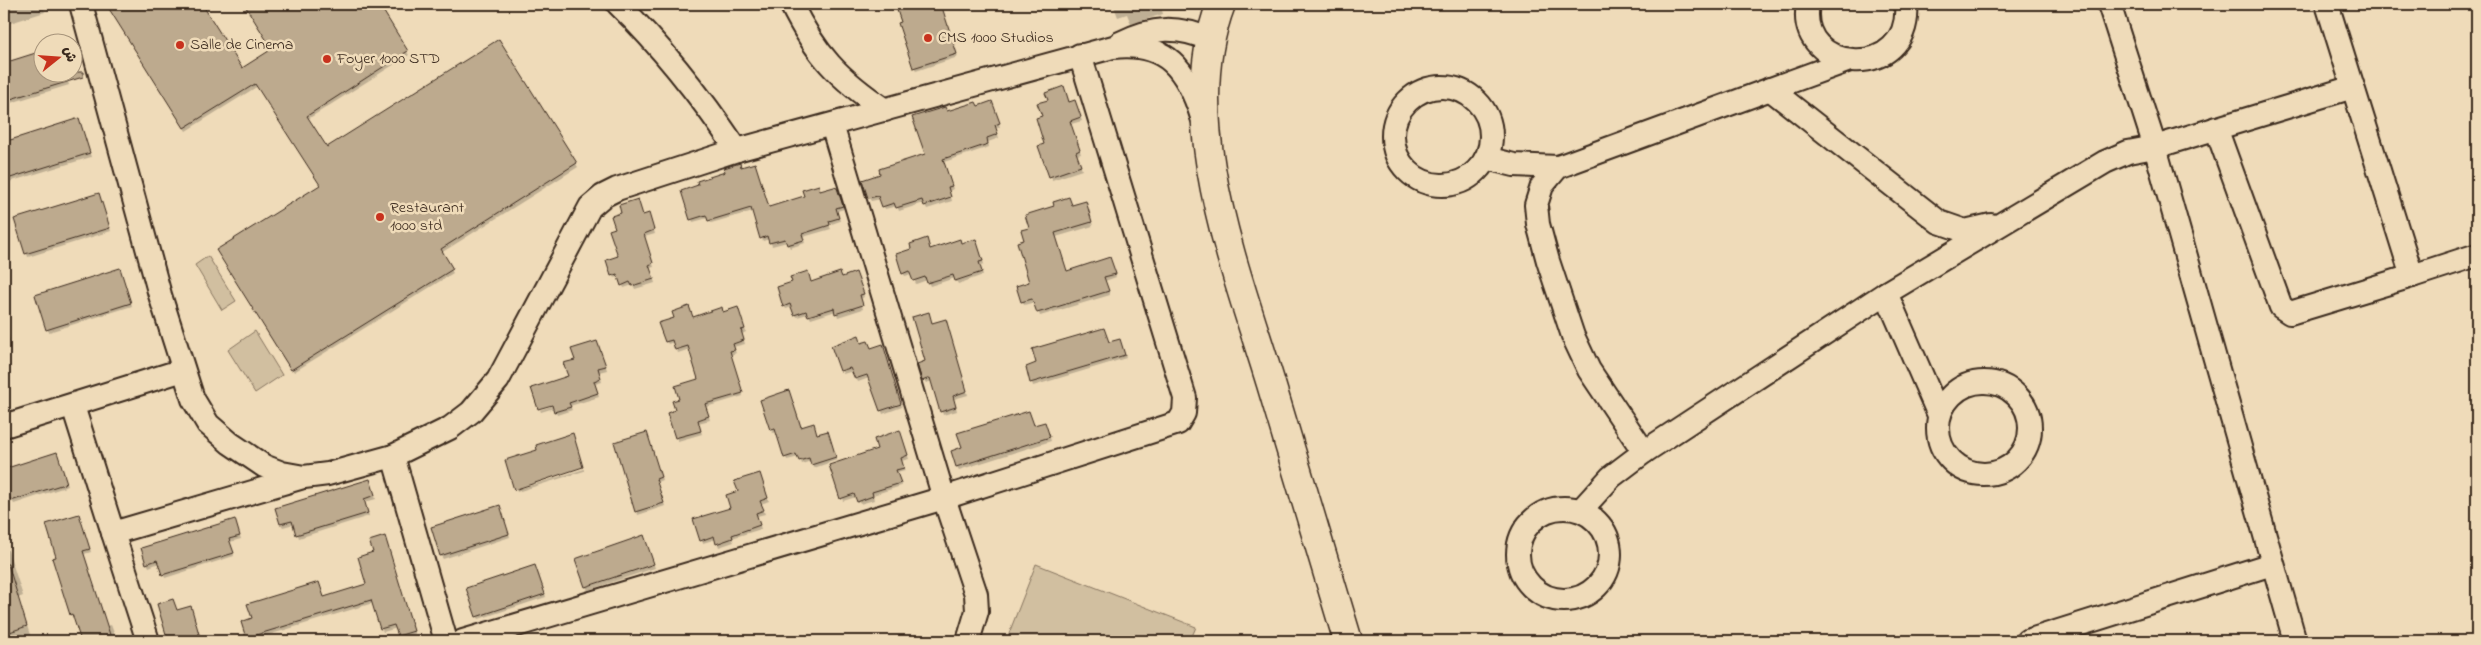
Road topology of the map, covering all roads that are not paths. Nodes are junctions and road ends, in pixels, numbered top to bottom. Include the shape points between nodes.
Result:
1 (81, 4) edge
2 (618, 4) edge
3 (791, 4) edge
4 (1221, 4) edge
5 (1808, 4) edge
6 (1906, 4) edge
7 (2109, 4) edge
8 (2327, 4) edge
9 (1211, 40) junction
10 (1113, 47) junction
11 (1080, 55) junction
12 (1847, 61) junction
13 (2353, 87) junction
14 (1770, 89) junction
15 (885, 110) junction
16 (832, 124) junction
17 (1205, 125) junction
18 (2216, 128) junction
19 (2155, 147) junction
20 (736, 150) junction
21 (1486, 158) junction
22 (1558, 167) junction
23 (2004, 222) junction
24 (2477, 255) edge
25 (2412, 276) junction
26 (1886, 294) junction
27 (183, 370) junction
28 (73, 406) junction
29 (1939, 415) junction
30 (4, 426) edge
31 (1644, 452) junction
32 (393, 456) junction
33 (304, 477) junction
34 (944, 498) junction
35 (1581, 510) junction
36 (113, 533) junction
37 (2272, 564) junction
38 (148, 641) edge
39 (446, 641) edge
40 (463, 641) edge
41 (968, 641) edge
42 (1348, 641) edge
43 (2027, 641) edge
44 (2295, 641) edge

1 - 27 street
2 - 20 street via 692,87
3 - 15 street via 802,27 838,75
4 - 9 street
5 - 12 street via 1806,11 1810,28 1818,43 1831,55
6 - 12 street via 1906,21 1891,48 1878,57
7 - 19 street
8 - 13 street
9 - 10 street via 1190,31 1160,30 1135,35
9 - 17 street via 1206,69
10 - 11 street
10 - 17 street via 1132,45 1164,54 1190,84
11 - 15 street
11 - 34 street via 1181,386 1184,413 1174,426
12 - 14 street
13 - 18 street
13 - 25 street
14 - 22 street
14 - 23 street via 1939,222 1965,231
15 - 16 street
16 - 20 street
16 - 34 street
17 - 42 street via 1211,174 1238,274
18 - 19 street
18 - 25 street via 2281,307 2290,314
19 - 23 street via 2128,152 2105,162
19 - 37 street
20 - 32 street via 617,189 590,207 503,371 486,395 450,428
21 - 21 street via 1490,144 1486,114 1477,101 1464,92 1450,87 1427,90 1407,101 1398,113 1393,130 1394,147 1401,163 1412,175 1428,183 1461,182
21 - 22 street via 1514,165
22 - 31 street via 1542,186 1536,204 1548,261 1573,336 1589,370
23 - 26 street
24 - 25 street
26 - 29 street
26 - 31 street
27 - 28 street
27 - 33 street via 193,399 208,424 264,466
28 - 30 street
28 - 36 street
29 - 29 street via 1937,430 1947,457 1971,473 1986,475 2000,472 2023,453 2029,438 2030,423 2016,394 1987,381 1957,390
31 - 35 street via 1611,478
32 - 33 street via 328,474
32 - 39 street
33 - 36 street
34 - 40 street
34 - 41 street via 976,594 977,611
35 - 35 street via 1567,507 1539,514 1521,537 1518,551 1526,579 1550,598 1565,600 1594,589 1610,562 1610,546 1605,531
36 - 38 street
37 - 43 street
37 - 44 street

